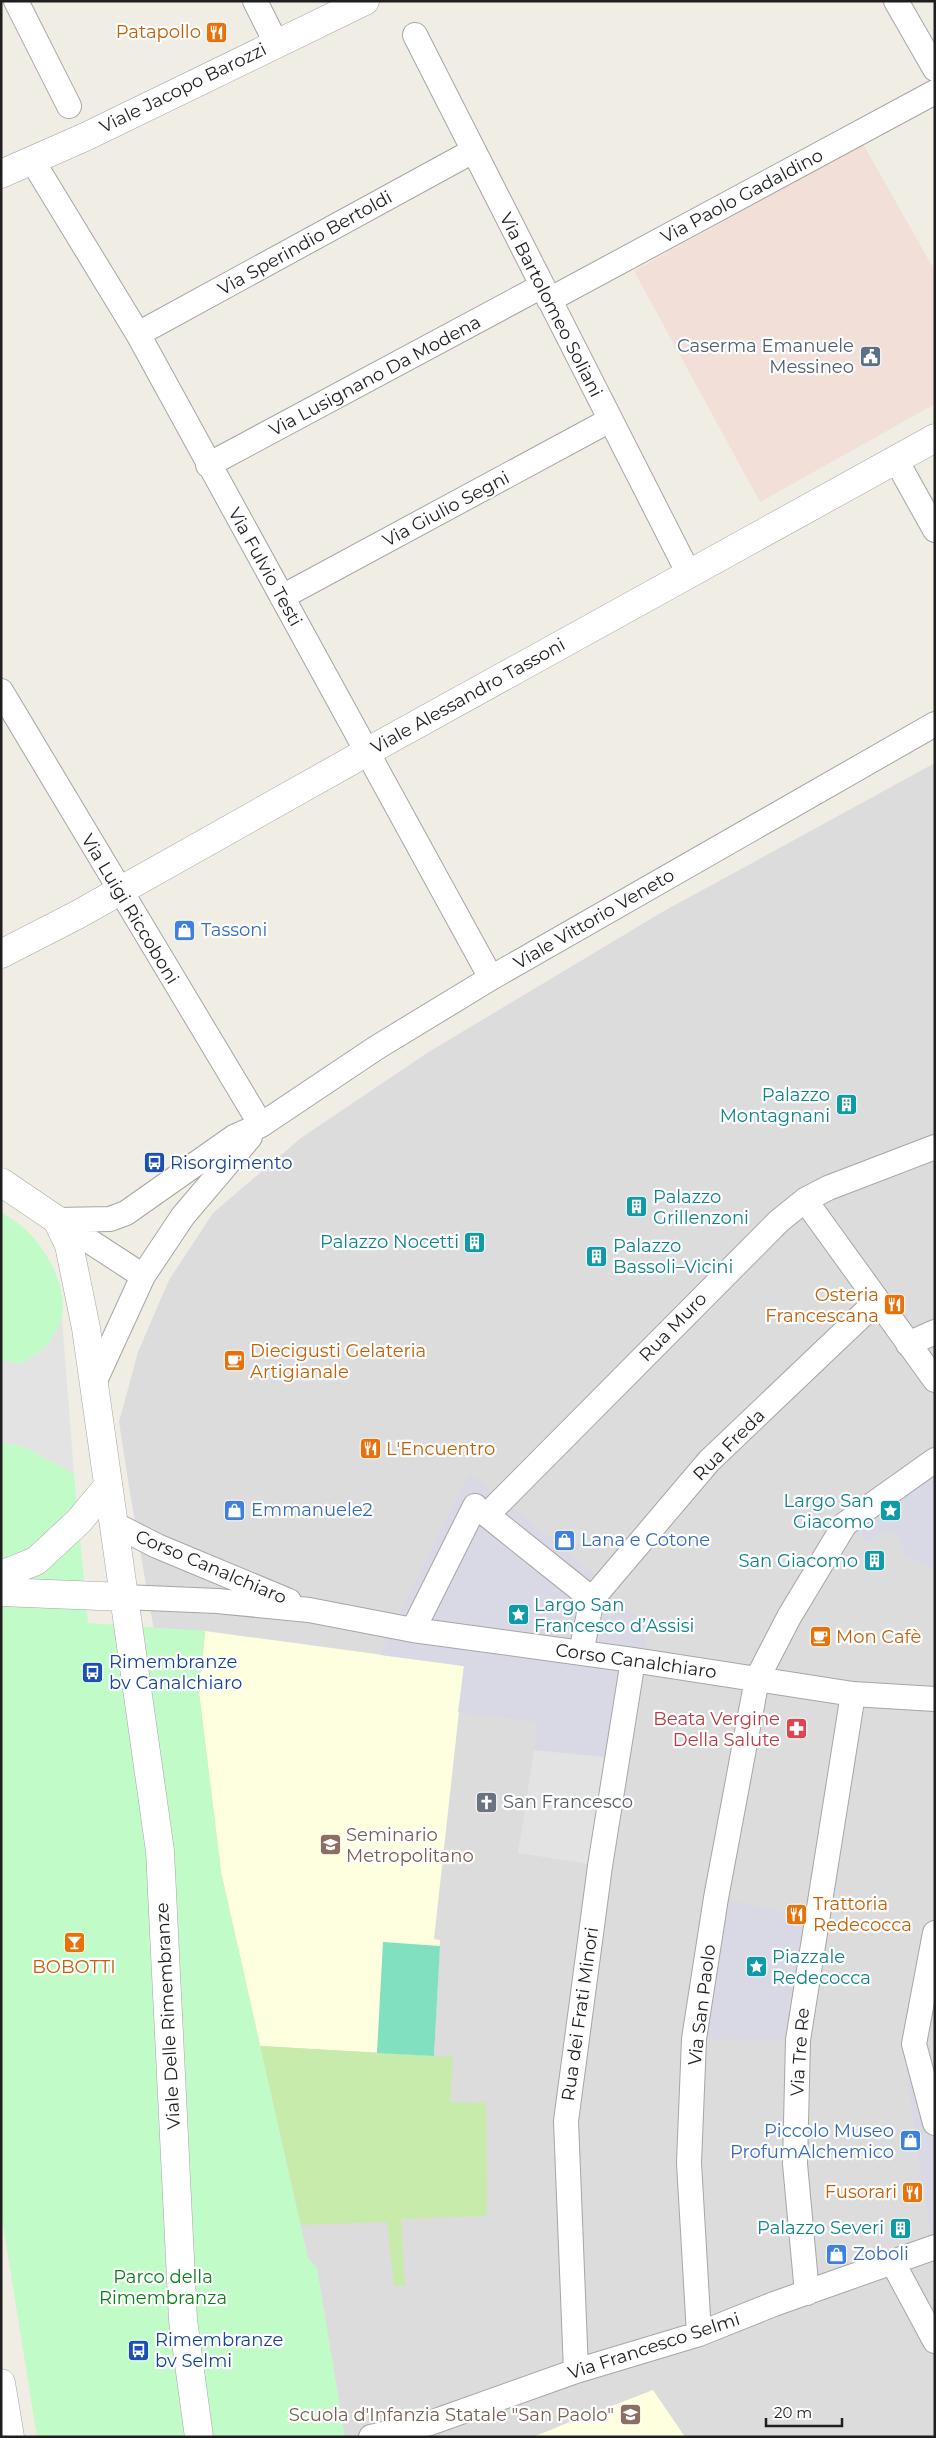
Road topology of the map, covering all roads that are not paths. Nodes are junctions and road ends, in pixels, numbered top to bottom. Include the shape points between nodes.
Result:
1 (16, 1) edge
2 (255, 1) edge
3 (896, 1) edge
4 (357, 3) edge
5 (415, 35) dead end
6 (276, 43) junction
7 (935, 69) edge
8 (935, 92) edge
9 (69, 106) dead end
10 (473, 151) junction
11 (32, 160) junction
12 (1, 174) edge
13 (546, 293) junction
14 (138, 334) junction
15 (610, 420) junction
16 (935, 438) edge
17 (896, 460) junction
18 (208, 464) junction
19 (935, 530) edge
20 (689, 574) junction
21 (282, 598) junction
22 (1, 691) edge
23 (935, 724) edge
24 (365, 753) junction
25 (119, 891) junction
26 (1, 954) edge
27 (491, 978) junction
28 (261, 1125) junction
29 (935, 1147) edge
30 (1, 1182) edge
31 (805, 1200) junction
32 (57, 1220) junction
33 (143, 1276) junction
34 (876, 1302) junction
35 (935, 1332) edge
36 (908, 1344) junction
37 (935, 1380) edge
38 (93, 1385) junction
39 (935, 1460) edge
40 (108, 1486) junction
41 (481, 1510) junction
42 (114, 1524) junction
43 (1, 1575) edge
44 (1, 1592) edge
45 (124, 1596) junction
46 (592, 1598) junction
47 (310, 1610) junction
48 (413, 1630) junction
49 (581, 1653) junction
50 (633, 1660) junction
51 (757, 1679) junction
52 (853, 1694) junction
53 (935, 1698) edge
54 (935, 1933) edge
55 (932, 1973) edge
56 (935, 2122) edge
57 (935, 2247) edge
58 (892, 2263) junction
59 (807, 2293) junction
60 (699, 2334) junction
61 (935, 2341) edge
62 (576, 2371) junction
63 (1, 2383) edge
64 (432, 2430) edge
65 (10, 2437) edge
66 (199, 2437) edge
67 (371, 2437) edge

1 - 9 street
2 - 6 street
3 - 7 street
4 - 6 street, Viale Jacopo Barozzi
5 - 10 street, Via Bartolomeo Soliani
6 - 11 street, Viale Jacopo Barozzi
8 - 13 street, Via Paolo Gadaldino
10 - 13 street, Via Bartolomeo Soliani
10 - 14 street, Via Sperindio Bertoldi
11 - 12 street, Viale Jacopo Barozzi
11 - 14 street, Via Fulvio Testi
13 - 15 street, Via Bartolomeo Soliani
13 - 18 street, Via Lusignano Da Modena
14 - 18 street, Via Fulvio Testi
15 - 20 street, Via Bartolomeo Soliani
15 - 21 street, Via Giulio Segni
16 - 17 street, Viale Alessandro Tassoni
17 - 19 street
17 - 20 street, Viale Alessandro Tassoni
18 - 21 street, Via Fulvio Testi
20 - 24 street, Viale Alessandro Tassoni
21 - 24 street, Via Fulvio Testi
22 - 25 street, Via Luigi Riccoboni
23 - 27 street, Viale Vittorio Veneto
24 - 25 street, Viale Alessandro Tassoni
24 - 27 street, Via Fulvio Testi
25 - 26 street, Viale Alessandro Tassoni
25 - 28 street, Via Luigi Riccoboni
27 - 28 street, Viale Vittorio Veneto via 376,1048
28 - 32 street, Viale Vittorio Veneto via 234,1137 126,1213 110,1219
28 - 33 street, Viale Vittorio Veneto via 183,1216
29 - 31 street, Rua Muro
30 - 32 street
31 - 34 street
31 - 41 street, Rua Muro via 779,1220
32 - 33 street
32 - 38 street, Viale Delle Rimembranze via 69,1245 86,1328
33 - 38 street, Viale Vittorio Veneto
34 - 36 street
34 - 46 street, Rua Freda via 709,1461
35 - 36 street
36 - 37 street
38 - 40 street, Viale Delle Rimembranze
39 - 51 street, Via San Paolo via 845,1524 789,1617
40 - 42 street, Viale Delle Rimembranze
40 - 43 street via 79,1521 36,1561
41 - 46 street
41 - 48 street
42 - 45 street, Viale Delle Rimembranze
42 - 47 street, Corso Canalchiaro via 157,1546
44 - 45 street
45 - 47 street, Corso Canalchiaro
45 - 66 street, Viale Delle Rimembranze via 160,1852 183,2320
46 - 49 street
47 - 48 street, Corso Canalchiaro
48 - 49 street, Corso Canalchiaro
49 - 50 street, Corso Canalchiaro
50 - 51 street, Corso Canalchiaro
50 - 62 street, Rua dei Frati Minori via 600,1866 566,2121
51 - 52 street, Corso Canalchiaro
51 - 60 street, Via San Paolo via 694,2039 689,2163
52 - 53 street, Corso Canalchiaro
52 - 59 street, Via Tre Re via 798,2040 795,2164
54 - 55 street
55 - 56 street via 914,2044
57 - 58 street, Via Francesco Selmi
58 - 59 street, Via Francesco Selmi
58 - 61 street
59 - 60 street, Via Francesco Selmi
60 - 62 street, Via Francesco Selmi
62 - 64 street, Via Francesco Selmi
63 - 65 street
64 - 67 street, Via Francesco Selmi

